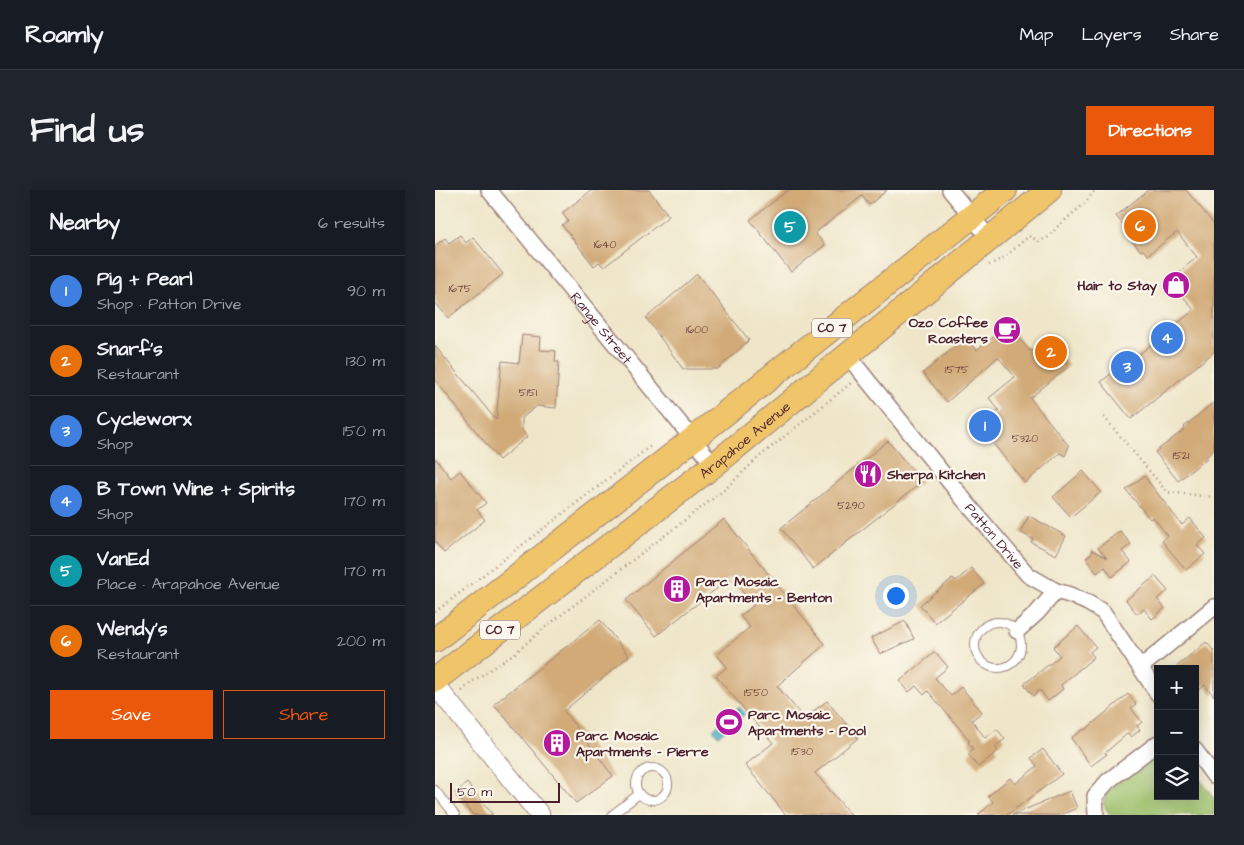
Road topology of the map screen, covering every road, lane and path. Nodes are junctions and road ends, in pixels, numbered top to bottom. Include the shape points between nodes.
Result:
1 (489, 190) edge
2 (950, 190) edge
3 (1005, 190) edge
4 (1049, 190) edge
5 (1095, 190) edge
6 (972, 217) junction
7 (990, 239) junction
8 (1005, 257) dead end
9 (848, 356) junction
10 (1104, 417) dead end
11 (693, 439) junction
12 (714, 464) junction
13 (1214, 497) edge
14 (1056, 591) junction
15 (1214, 607) edge
16 (1017, 631) junction
17 (435, 640) edge
18 (1141, 667) junction
19 (435, 680) edge
20 (435, 685) edge
21 (1154, 688) edge
22 (1154, 746) edge
23 (1199, 755) edge
24 (1214, 776) edge
25 (435, 790) edge
26 (639, 794) junction
27 (455, 815) edge
28 (539, 815) edge
29 (613, 815) edge
30 (1096, 815) edge

1 - 11 street, Range Street
2 - 6 street
3 - 6 main road, CO 7
4 - 7 main road, Arapahoe Avenue / CO 7
5 - 8 path via 1085,204 1049,237 1039,241 1029,236
6 - 7 street
6 - 11 main road, CO 7
7 - 9 main road, Arapahoe Avenue / CO 7
9 - 12 main road, Arapahoe Avenue / CO 7
9 - 14 street, Patton Drive via 1028,575
10 - 13 path via 1167,492
11 - 12 street, Range Street
11 - 17 main road, CO 7
12 - 19 main road, Arapahoe Avenue / CO 7
14 - 16 street
14 - 18 street, Patton Drive via 1103,612
15 - 18 street
16 - 16 lane via 1005,623 985,626 979,631 975,645 979,659 993,668 1009,666 1020,654 1022,646
18 - 21 street, Patton Drive
20 - 28 street
22 - 30 street via 1108,781 1095,796
23 - 24 street
25 - 27 lane
26 - 26 lane via 637,779 643,770 658,769 666,776 669,786 659,799 648,800
26 - 29 lane

